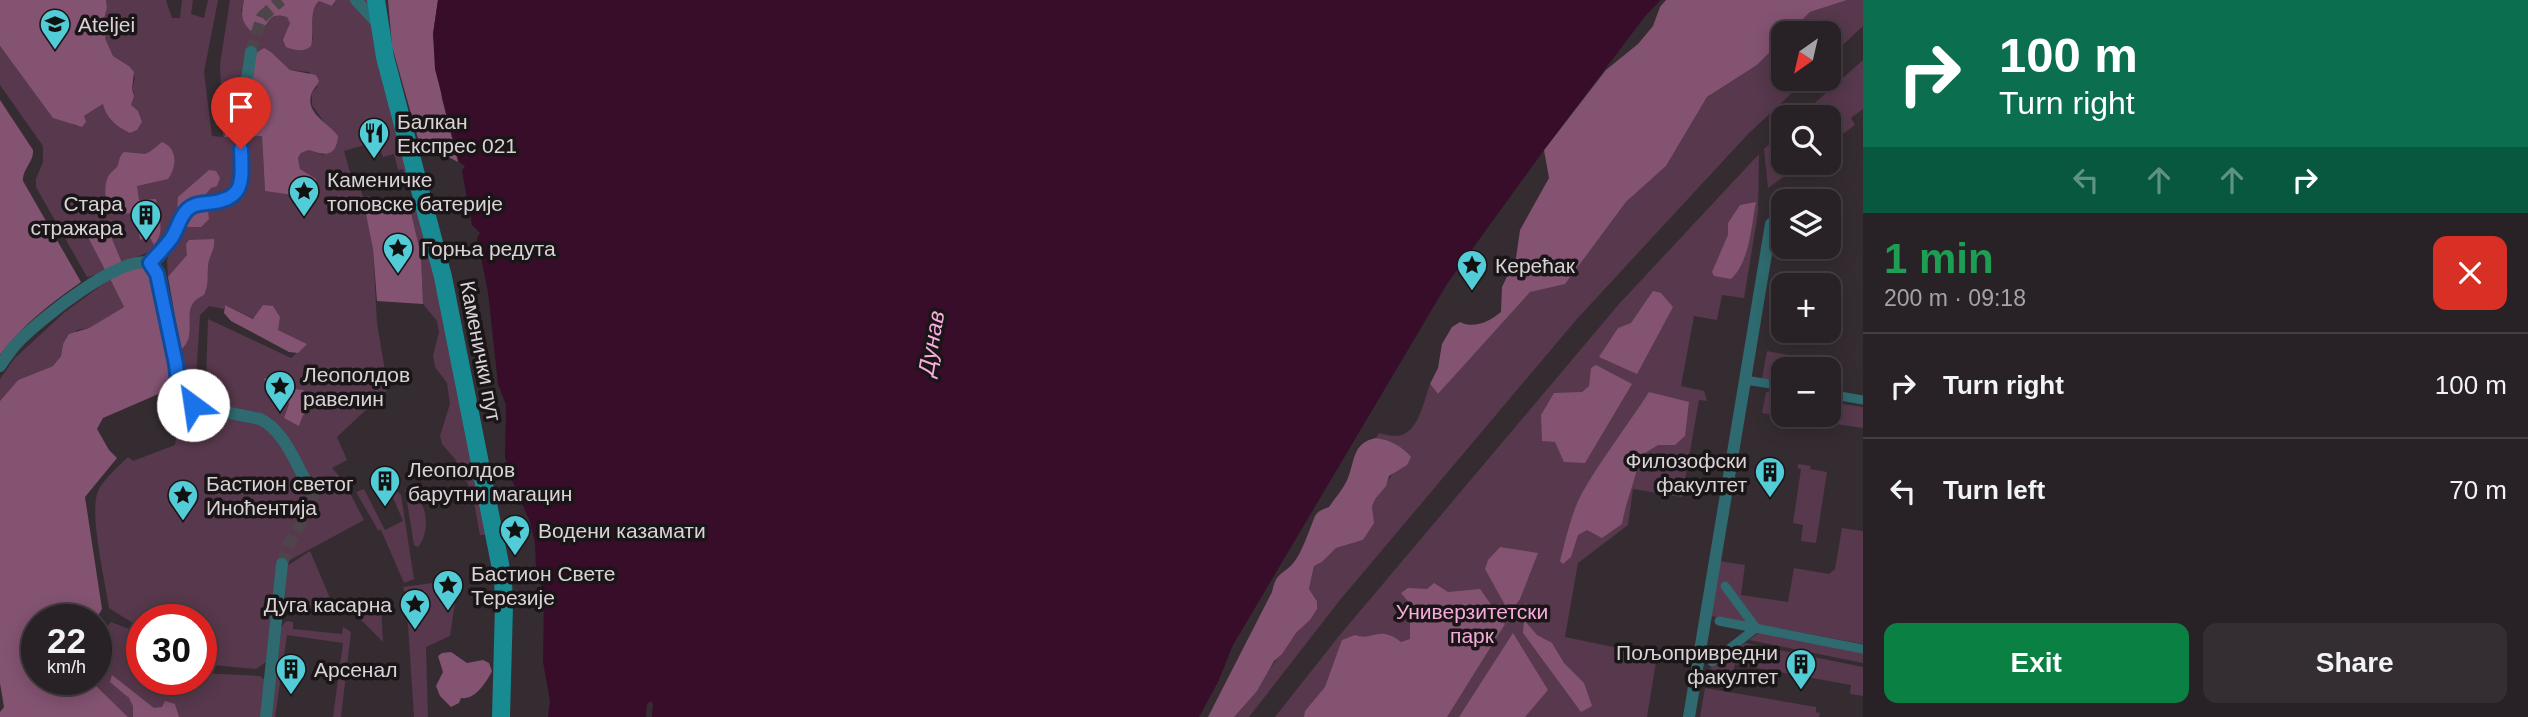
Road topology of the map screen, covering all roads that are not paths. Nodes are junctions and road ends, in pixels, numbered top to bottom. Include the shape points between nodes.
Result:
1 (356, 0) edge
2 (376, 0) edge
3 (380, 26) junction
4 (251, 52) tunnel mouth
5 (244, 98) dead end
6 (242, 117) dead end
7 (1771, 224) dead end
8 (150, 263) junction
9 (0, 366) edge
10 (1745, 380) junction
11 (1771, 384) edge
12 (1841, 396) edge
13 (1863, 400) edge
14 (306, 481) tunnel mouth
15 (282, 564) tunnel mouth
16 (1725, 586) dead end
17 (1719, 621) dead end
18 (1756, 628) junction
19 (1863, 649) edge
20 (1712, 662) dead end
21 (266, 717) edge
22 (501, 717) edge
23 (1689, 717) edge

1 - 3 street
2 - 3 main road, Каменички пут
3 - 22 main road, Каменички пут via 443,277 503,579
4 - 5 street
6 - 8 street via 242,180 236,193 224,201 189,208
7 - 10 street
8 - 9 street via 132,263 59,306 19,341
8 - 14 street via 157,274 180,399 268,422
10 - 11 street
10 - 23 street
12 - 13 street
15 - 21 street
16 - 18 street
17 - 18 street
18 - 19 street
18 - 20 street

